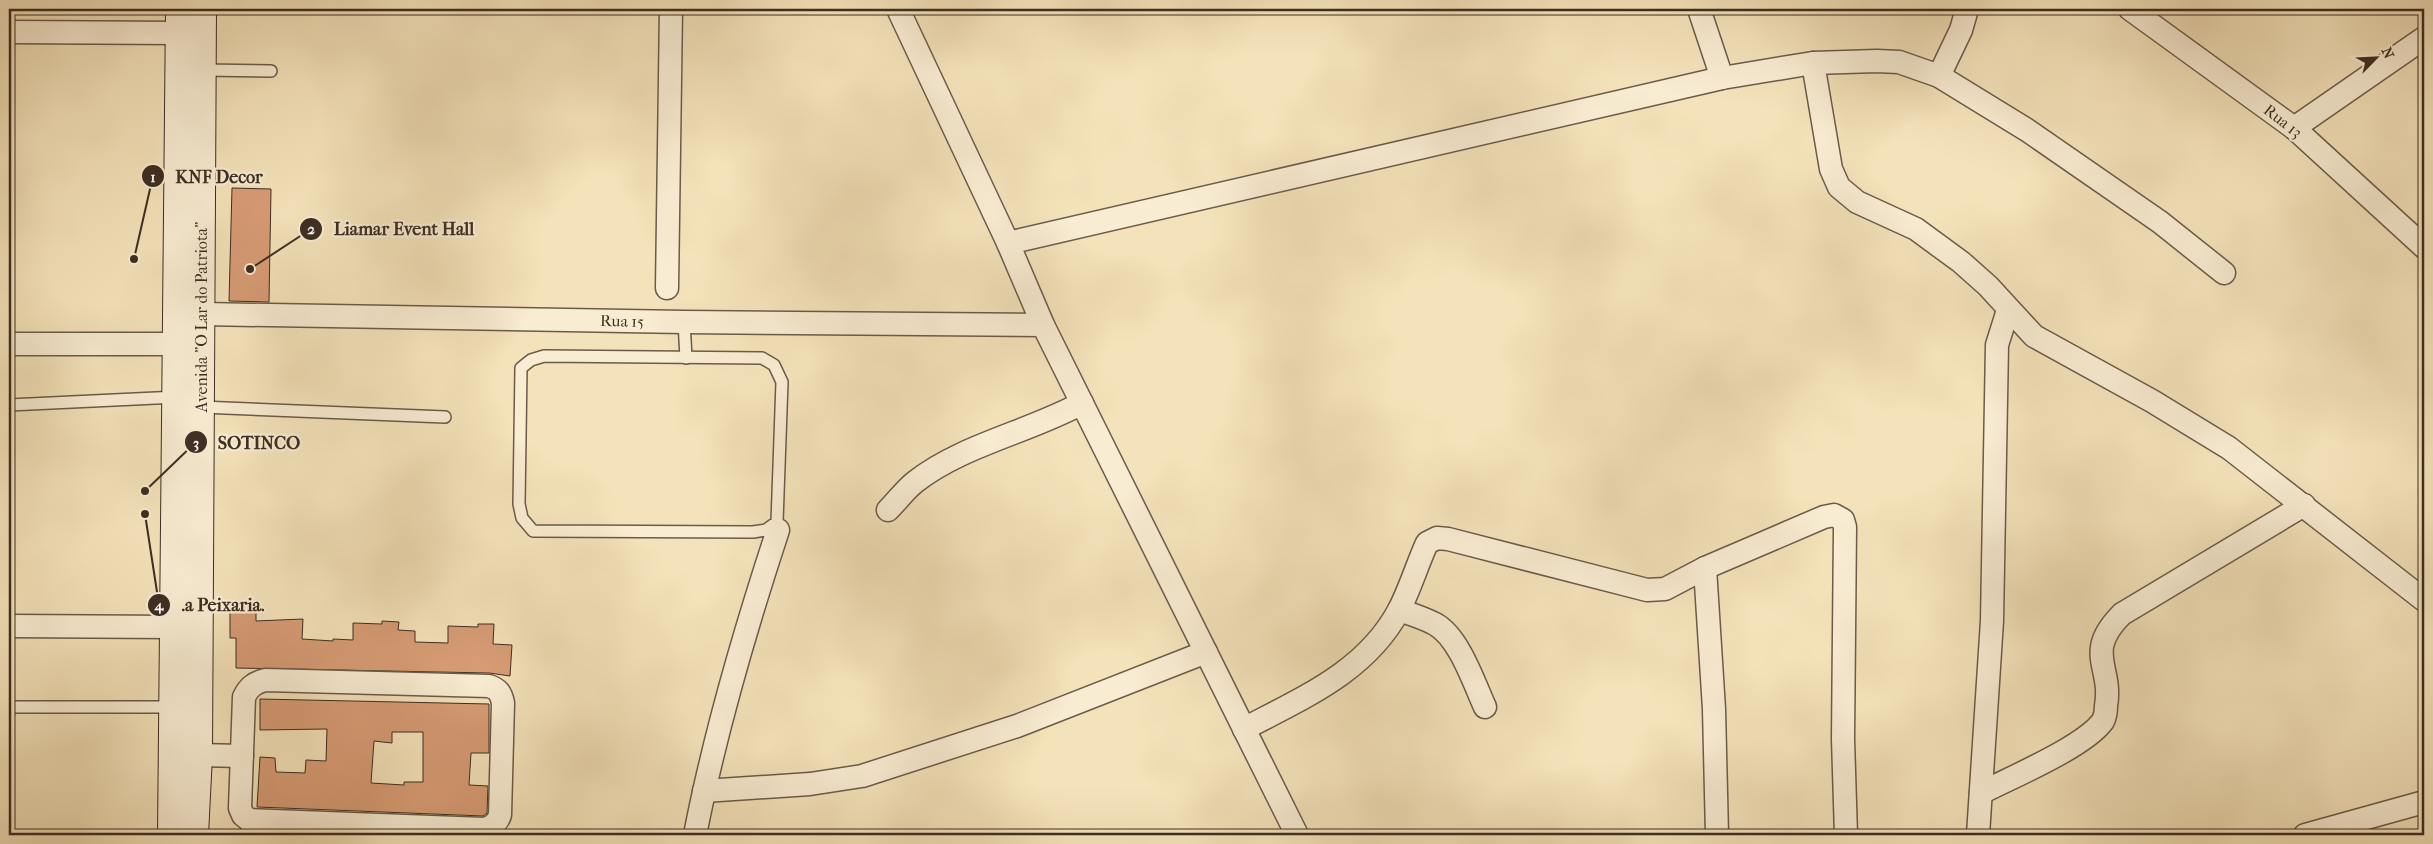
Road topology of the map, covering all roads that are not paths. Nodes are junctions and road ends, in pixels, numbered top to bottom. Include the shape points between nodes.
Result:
1 (202, 9) edge
2 (670, 9) edge
3 (898, 9) edge
4 (1699, 9) edge
5 (1967, 9) edge
6 (2130, 9) edge
7 (180, 21) edge
8 (9, 32) edge
9 (2424, 38) edge
10 (1813, 63) junction
11 (202, 70) junction
12 (271, 71) dead end
13 (1939, 76) junction
14 (1722, 78) junction
15 (2294, 128) junction
16 (1008, 243) junction
17 (2424, 247) edge
18 (2224, 273) dead end
19 (667, 288) dead end
20 (2008, 310) junction
21 (202, 314) junction
22 (684, 322) junction
23 (1043, 325) junction
24 (9, 344) edge
25 (178, 344) junction
26 (686, 358) junction
27 (189, 402) junction
28 (1082, 403) junction
29 (9, 405) edge
30 (445, 416) dead end
31 (2304, 505) junction
32 (888, 510) dead end
33 (778, 530) dead end
34 (1705, 568) junction
35 (2424, 600) edge
36 (1399, 610) junction
37 (9, 626) edge
38 (174, 627) junction
39 (1206, 652) junction
40 (9, 707) edge
41 (173, 707) junction
42 (1485, 707) dead end
43 (1244, 729) junction
44 (198, 754) junction
45 (242, 756) junction
46 (704, 791) junction
47 (1981, 793) junction
48 (2424, 802) edge
49 (172, 835) edge
50 (194, 835) edge
51 (695, 835) edge
52 (1297, 835) edge
53 (1717, 835) edge
54 (1846, 835) edge
55 (1978, 835) edge
56 (2305, 835) edge

1 - 11 main road, Avenida "O Lar do Patriota"
2 - 19 street
3 - 16 street
4 - 14 street
5 - 13 street via 1961,30
6 - 15 street, Rua 13
7 - 8 street
7 - 25 main road, Avenida "O Lar do Patriota"
9 - 15 street
10 - 13 street via 1899,62
10 - 14 street
10 - 20 street via 1831,169 1839,187 1857,202 1916,228 1988,286
11 - 12 lane
11 - 21 main road, Avenida "O Lar do Patriota"
13 - 18 street via 2027,130 2160,222
14 - 16 street
15 - 17 street, Rua 13
16 - 23 street
20 - 31 street via 2034,336 2229,448
20 - 47 street via 1997,345 1992,621
21 - 22 street, Rua 15
21 - 27 main road, Avenida "O Lar do Patriota"
22 - 23 street, Rua 15
22 - 26 lane
23 - 28 street
24 - 25 street
25 - 27 main road, Avenida "O Lar do Patriota"
26 - 26 lane via 544,356 521,368 519,504 522,518 532,531 753,532 766,530 777,522 782,382 774,365 762,358
27 - 29 lane
27 - 30 lane
27 - 38 main road, Avenida "O Lar do Patriota"
27 - 44 main road, Avenida "O Lar do Patriota"
28 - 32 street via 948,462 914,483
28 - 39 street
31 - 35 street
31 - 47 street via 2122,614 2103,638 2100,656 2108,699 2104,720 2083,741
33 - 46 street via 736,668
34 - 36 street via 1665,589 1647,590 1437,538 1427,543
34 - 53 street via 1714,708
34 - 54 street via 1824,517 1834,516 1842,520 1845,527 1843,739
36 - 42 street via 1436,624 1448,634
36 - 43 street via 1377,643 1358,663 1333,681
37 - 38 street
38 - 41 main road, Avenida "O Lar do Patriota"
39 - 43 street
39 - 46 street via 1018,726 862,776 810,784
40 - 41 lane
41 - 49 main road, Avenida "O Lar do Patriota"
43 - 52 street
44 - 45 street
44 - 50 main road, Avenida "O Lar do Patriota"
45 - 45 street via 244,697 256,682 489,686 502,695 500,815 498,822 491,827 249,820 240,808
46 - 51 street
47 - 55 street
48 - 56 street

